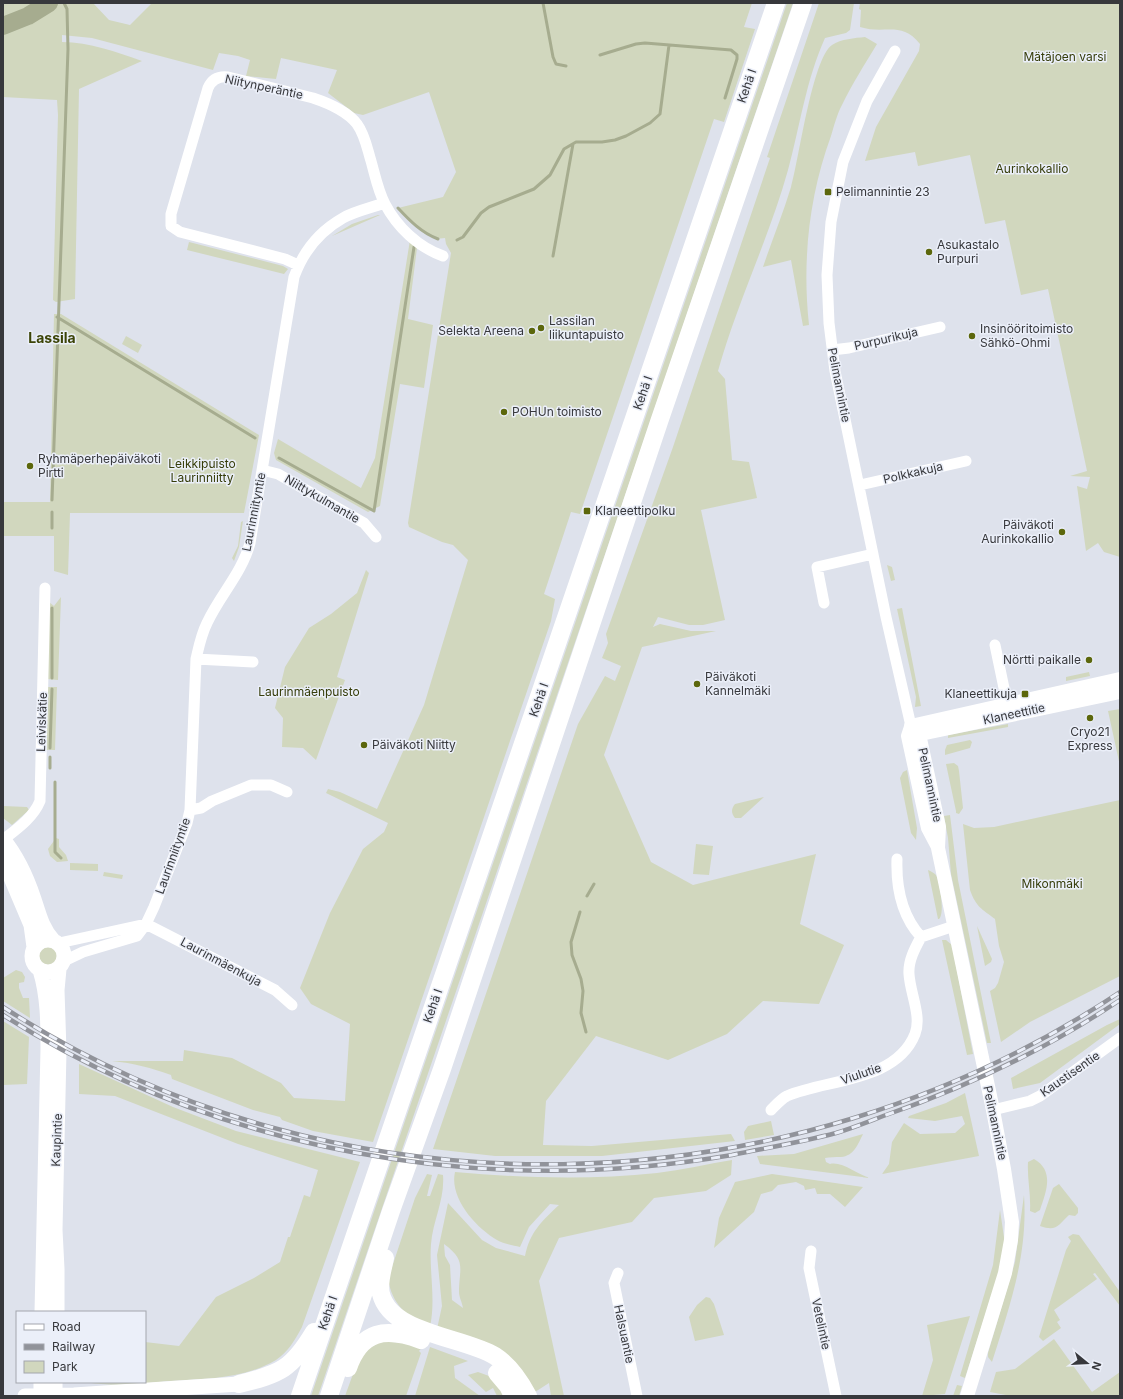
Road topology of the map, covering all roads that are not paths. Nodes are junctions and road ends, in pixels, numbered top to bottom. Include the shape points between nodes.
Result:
1 (776, 3) edge
2 (803, 3) edge
3 (895, 51) dead end
4 (384, 204) junction
5 (443, 256) dead end
6 (298, 265) junction
7 (940, 327) dead end
8 (832, 350) junction
9 (966, 462) dead end
10 (262, 470) junction
11 (860, 485) junction
12 (376, 537) dead end
13 (873, 554) junction
14 (46, 588) dead end
15 (824, 603) dead end
16 (995, 645) dead end
17 (196, 659) junction
18 (253, 662) dead end
19 (1120, 679) edge
20 (1120, 692) edge
21 (1008, 709) junction
22 (913, 732) junction
23 (287, 792) dead end
24 (190, 810) junction
25 (3, 839) edge
26 (3, 859) edge
27 (897, 859) dead end
28 (146, 924) junction
29 (954, 926) junction
30 (921, 937) junction
31 (56, 942) junction
32 (34, 947) junction
33 (61, 965) junction
34 (40, 970) junction
35 (292, 1005) dead end
36 (1120, 1038) edge
37 (771, 1110) dead end
38 (993, 1110) junction
39 (392, 1211) junction
40 (810, 1251) dead end
41 (618, 1273) dead end
42 (329, 1310) junction
43 (42, 1311) edge
44 (57, 1311) edge
45 (239, 1384) joint
46 (48, 1391) edge
47 (25, 1396) edge
48 (300, 1396) edge
49 (329, 1396) edge
50 (335, 1396) edge
51 (513, 1396) edge
52 (528, 1396) edge
53 (637, 1396) edge
54 (836, 1396) edge
55 (967, 1396) edge

1 - 42 highway, Kehä I
2 - 39 highway, Kehä I
3 - 8 street, Pelimannintie via 867,101 855,129 843,162 834,199 826,275
4 - 5 street, Niitynperäntie via 418,244
4 - 6 street, Laurinniityntie via 343,218 320,236 304,253
4 - 6 street, Niitynperäntie via 363,134 350,117 313,98 223,76 214,79 208,88 171,214 171,226 180,232 285,259
6 - 10 street, Laurinniityntie via 289,302
7 - 8 street, Purpurikuja
8 - 11 street, Pelimannintie
9 - 11 street, Polkkakuja
10 - 12 street, Niittykulmantie via 278,474 364,523
10 - 17 street, Laurinniityntie via 247,554 207,622
11 - 13 street, Pelimannintie
13 - 15 street via 817,567
13 - 22 street, Pelimannintie
14 - 25 street, Leiviskätie via 40,801 30,818
16 - 21 street
17 - 18 street
17 - 24 street, Laurinniityntie
19 - 21 street, Klaneettitie
20 - 21 street, Klaneettitie
21 - 22 street, Klaneettitie
22 - 29 street, Pelimannintie via 940,827 938,848
23 - 24 street via 271,785 252,785
24 - 28 street, Laurinniityntie
25 - 31 main road via 25,876 41,922
26 - 32 main road via 31,925
27 - 30 street via 896,880 904,913
28 - 31 street
28 - 33 street, Laurinniityntie via 137,936 83,952
28 - 35 street, Laurinmäenkuja via 275,990
29 - 30 street
29 - 38 street, Pelimannintie
30 - 37 street, Viulutie via 913,950 909,973 917,1022 910,1045 890,1063 874,1071 786,1096
31 - 32 main road via 42,940
31 - 33 main road via 64,951
32 - 34 main road via 33,963
33 - 34 main road via 50,972
33 - 44 main road, Kaupintie via 56,990 59,1051 55,1230
34 - 43 main road, Kaupintie via 48,1013
36 - 38 street, Kaustisentie via 1040,1096
38 - 55 street, Pelimannintie via 1012,1222 1009,1257
39 - 49 highway, Kehä I
39 - 52 highway via 380,1292 389,1310 410,1324 495,1356 508,1367
40 - 54 street, Vetelintie via 809,1268
41 - 53 street, Halsuantie via 614,1283
42 - 45 highway via 295,1359 269,1376
42 - 48 highway, Kehä I
45 - 46 main road
46 - 47 main road
50 - 51 highway via 360,1344 377,1334 398,1333 424,1340 488,1365 500,1375

